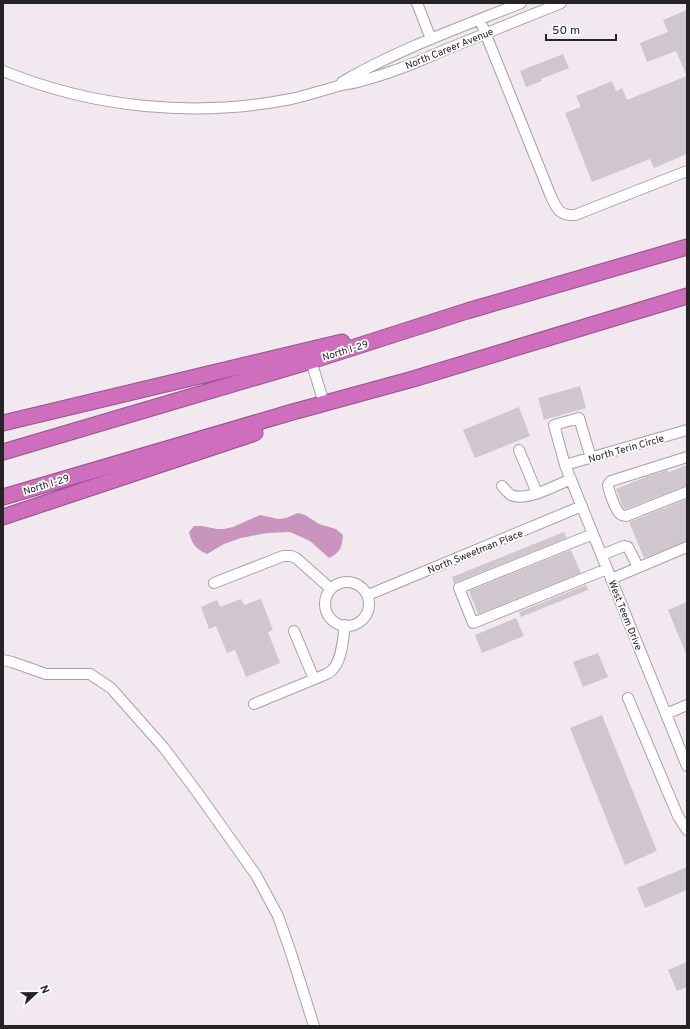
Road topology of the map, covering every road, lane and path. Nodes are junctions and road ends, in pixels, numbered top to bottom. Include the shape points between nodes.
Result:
1 (417, 3) edge
2 (521, 3) edge
3 (561, 3) edge
4 (480, 20) junction
5 (485, 34) junction
6 (431, 39) junction
7 (3, 71) edge
8 (335, 87) junction
9 (687, 171) edge
10 (687, 247) edge
11 (687, 296) edge
12 (687, 306) edge
13 (467, 311) junction
14 (633, 312) junction
15 (311, 361) junction
16 (413, 379) junction
17 (324, 403) junction
18 (3, 423) edge
19 (687, 430) edge
20 (519, 450) dead end
21 (3, 452) edge
22 (687, 457) edge
23 (591, 458) junction
24 (565, 465) junction
25 (571, 479) junction
26 (502, 486) dead end
27 (687, 492) edge
28 (537, 493) junction
29 (3, 497) edge
30 (582, 506) junction
31 (3, 517) edge
32 (593, 534) junction
33 (687, 547) edge
34 (602, 555) junction
35 (607, 568) junction
36 (638, 568) junction
37 (611, 579) junction
38 (214, 583) dead end
39 (331, 589) junction
40 (368, 595) junction
41 (344, 625) junction
42 (294, 631) dead end
43 (3, 660) edge
44 (314, 679) junction
45 (628, 698) dead end
46 (254, 704) dead end
47 (687, 705) edge
48 (666, 714) junction
49 (687, 766) edge
50 (687, 830) edge
51 (314, 1026) edge

1 - 6 street
2 - 4 street, North Career Avenue
3 - 5 street, North Career Avenue
4 - 5 street
4 - 6 street, North Career Avenue
5 - 8 street, North Career Avenue via 361,82
5 - 9 street via 549,191 563,214 574,215
6 - 8 street, North Career Avenue
7 - 8 street, North Career Avenue via 62,91 119,103 162,108 212,108 258,104
10 - 13 highway, North I-29
11 - 14 highway, North I-29
12 - 14 highway via 664,312
13 - 15 highway, North I-29
13 - 18 highway
14 - 16 highway, North I-29
15 - 17 street
15 - 21 highway, North I-29
16 - 17 highway, North I-29
16 - 31 highway
17 - 29 highway, North I-29
19 - 23 street, North Terin Circle
20 - 28 street
22 - 27 street via 611,481 608,485 622,516
23 - 24 street, North Terin Circle
23 - 24 street, West Teem Drive via 580,418 554,425
24 - 25 street, West Teem Drive
25 - 28 street
25 - 30 street, West Teem Drive
26 - 28 street via 519,497
30 - 32 street, West Teem Drive
30 - 40 street, North Sweetman Place
32 - 34 street, West Teem Drive
32 - 35 street via 459,588 470,616 473,623
33 - 36 street
34 - 35 street, West Teem Drive
34 - 36 street via 624,546 628,547
35 - 37 street, West Teem Drive
36 - 37 street
37 - 48 street, West Teem Drive
38 - 39 street via 287,555 296,558
39 - 40 street via 337,584 351,582 358,584
39 - 41 street via 325,602 326,610 334,621
40 - 41 street via 369,609 366,616 355,624
41 - 44 street via 337,664 330,672
42 - 44 street
43 - 51 street via 46,674 90,674 111,688 164,748 256,875 278,916
44 - 46 street
45 - 50 street via 678,816
47 - 48 street
48 - 49 street, West Teem Drive

